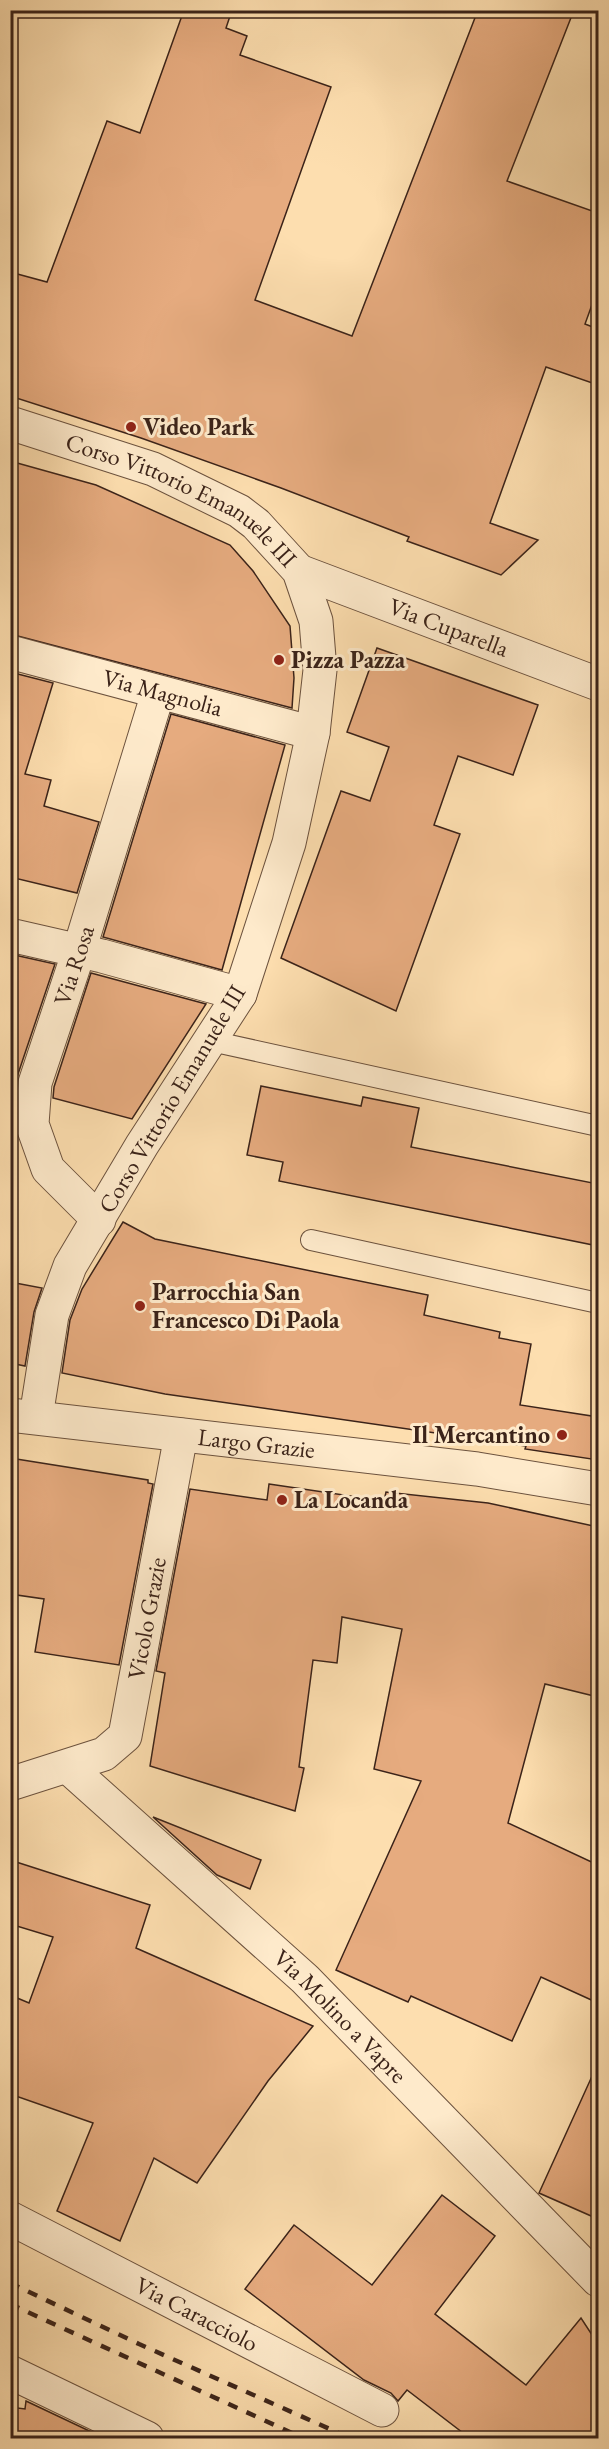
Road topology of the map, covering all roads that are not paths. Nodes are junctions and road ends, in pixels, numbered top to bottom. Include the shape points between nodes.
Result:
1 (10, 423) edge
2 (299, 571) junction
3 (10, 652) edge
4 (598, 684) edge
5 (158, 693) junction
6 (313, 733) junction
7 (10, 935) edge
8 (79, 951) junction
9 (240, 994) junction
10 (211, 1041) junction
11 (598, 1126) edge
12 (99, 1220) junction
13 (311, 1240) dead end
14 (598, 1303) edge
15 (23, 1416) edge
16 (181, 1434) junction
17 (598, 1489) edge
18 (68, 1767) junction
19 (10, 1784) edge
20 (10, 2218) edge
21 (598, 2280) edge
22 (10, 2372) edge
23 (382, 2410) dead end
24 (147, 2439) edge

1 - 2 street, Corso Vittorio Emanuele III via 153,469 239,512 256,524
2 - 4 street, Via Cuparella
2 - 6 street, Corso Vittorio Emanuele III via 316,621 319,660
3 - 5 street, Via Magnolia
5 - 6 street, Via Magnolia
5 - 8 street, Via Rosa
6 - 9 street, Corso Vittorio Emanuele III via 289,843
7 - 8 street
8 - 9 street
8 - 12 street, Via Rosa via 35,1083 32,1125 48,1169
9 - 10 street, Corso Vittorio Emanuele III
10 - 11 lane
10 - 12 street, Corso Vittorio Emanuele III via 142,1144
12 - 15 street, Corso Vittorio Emanuele III via 70,1266
13 - 14 lane
15 - 16 street, Largo Grazie
16 - 17 street, Largo Grazie via 477,1469
16 - 18 street, Vicolo Grazie via 126,1736 104,1754
18 - 19 street, Vicolo Grazie
18 - 21 street, Via Molino a Vapre via 305,1979
20 - 23 street, Via Caracciolo
22 - 24 street

